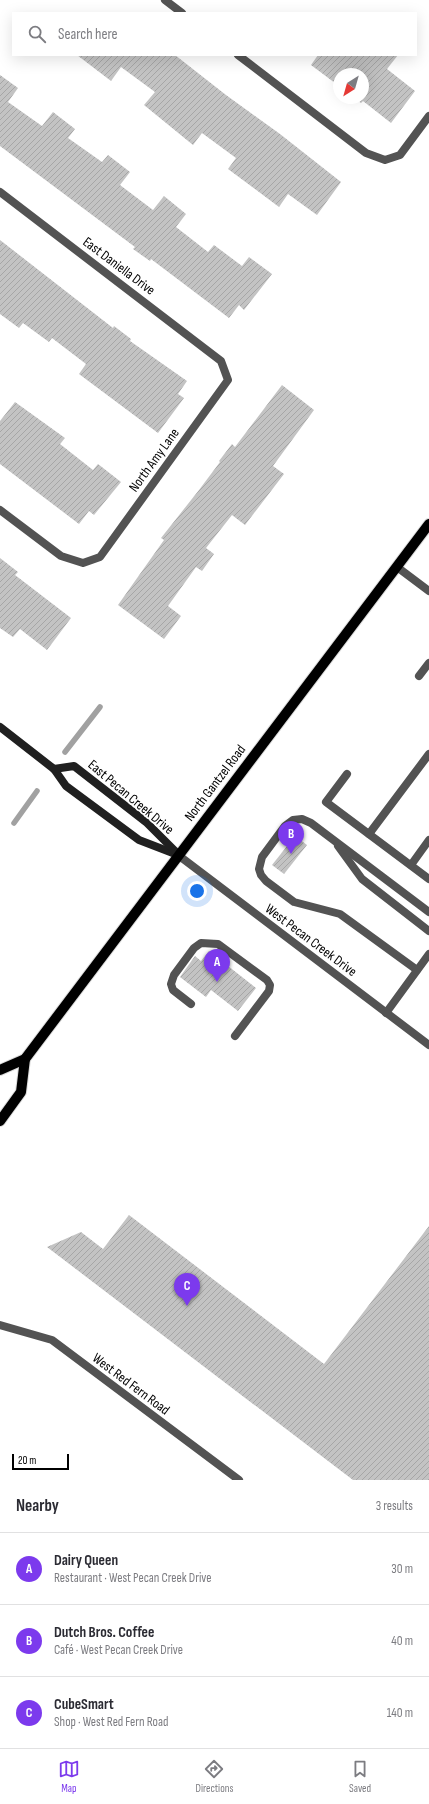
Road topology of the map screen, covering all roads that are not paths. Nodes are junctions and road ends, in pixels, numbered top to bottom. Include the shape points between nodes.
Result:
1 (165, 0) edge
2 (181, 12) edge
3 (239, 56) edge
4 (429, 116) edge
5 (0, 192) edge
6 (221, 361) joint
7 (0, 510) edge
8 (429, 524) edge
9 (397, 566) junction
10 (429, 591) edge
11 (429, 663) edge
12 (420, 676) dead end
13 (0, 727) edge
14 (429, 754) edge
15 (54, 769) junction
16 (347, 774) dead end
17 (369, 834) junction
18 (334, 840) junction
19 (429, 840) edge
20 (178, 854) junction
21 (411, 865) junction
22 (429, 878) edge
23 (429, 912) edge
24 (429, 931) edge
25 (429, 954) edge
26 (417, 970) junction
27 (191, 1004) dead end
28 (386, 1013) junction
29 (235, 1036) dead end
30 (429, 1045) edge
31 (25, 1059) junction
32 (0, 1070) edge
33 (0, 1121) edge
34 (0, 1325) edge
35 (239, 1480) edge

1 - 2 street
3 - 4 street via 366,153 385,160 400,155
5 - 6 street, East Daniella Drive
6 - 7 street, North Amy Lane via 228,380 100,557 83,563 61,556
8 - 9 main road, North Gantzel Road
9 - 10 street
9 - 20 main road, North Gantzel Road
11 - 12 street
13 - 15 street, East Pecan Creek Drive
14 - 17 street
15 - 20 street, East Pecan Creek Drive via 66,786 139,840
15 - 20 street, East Pecan Creek Drive via 74,766 146,822
16 - 17 street via 326,802
17 - 21 street
18 - 23 street
18 - 24 street via 362,879
18 - 26 street via 312,823 302,819 293,820 285,826 262,857 259,869 261,875 294,902 340,914
19 - 21 street
20 - 28 street, West Pecan Creek Drive
20 - 31 main road, North Gantzel Road
21 - 22 street
25 - 26 street
26 - 28 street
27 - 29 street via 173,990 171,984 174,975 194,948 201,943 218,944 267,980 270,985 270,991
28 - 30 street, West Pecan Creek Drive
31 - 32 main road, North Gantzel Road
31 - 33 main road, North Gantzel Road via 21,1092
34 - 35 street, West Red Fern Road via 52,1340

